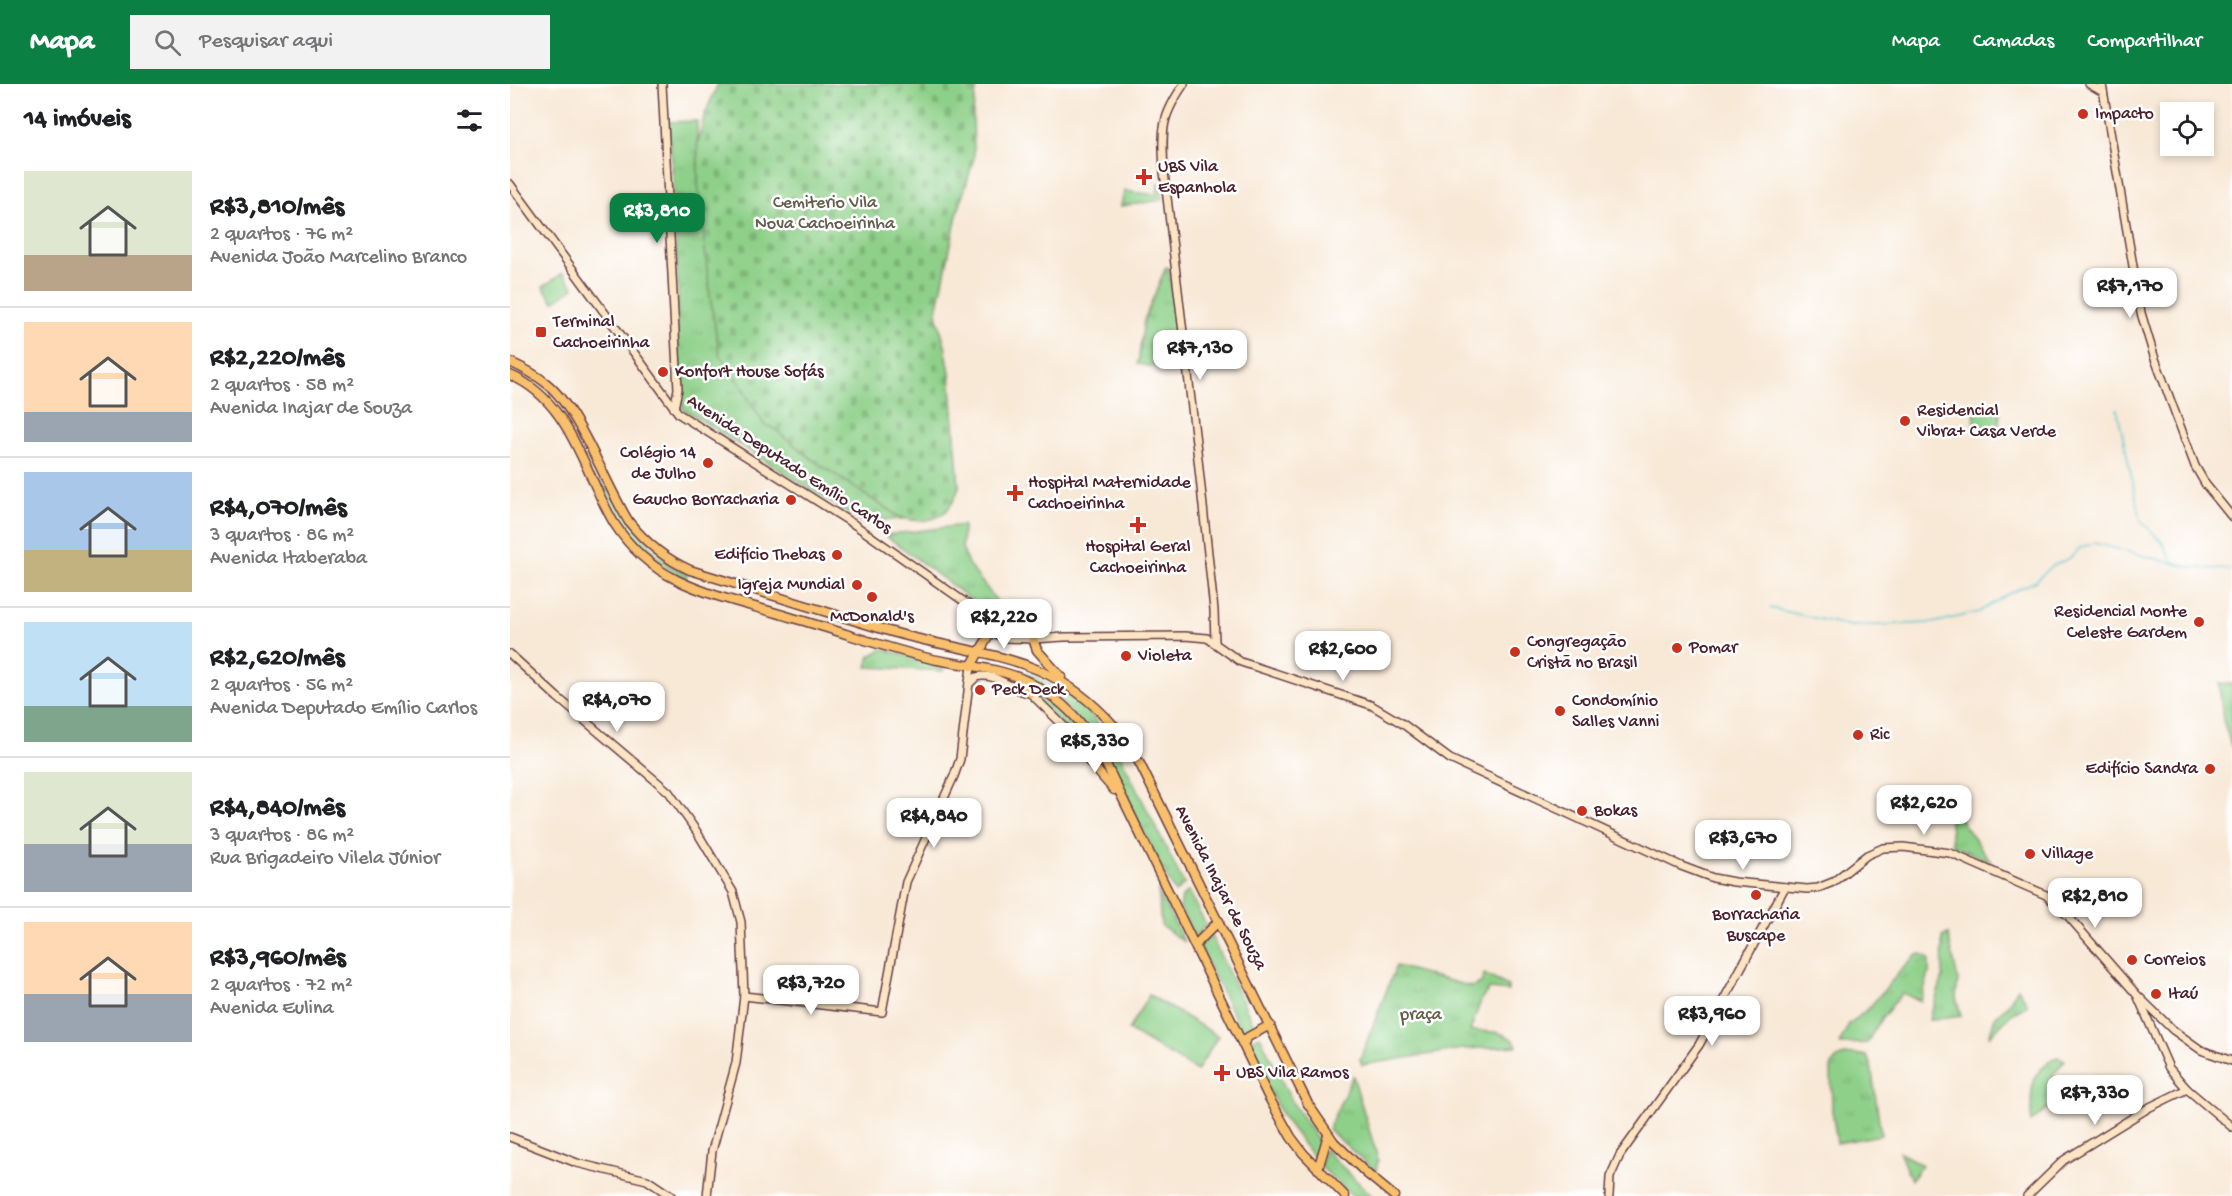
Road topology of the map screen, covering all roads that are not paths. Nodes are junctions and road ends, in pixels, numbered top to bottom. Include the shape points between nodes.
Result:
1 (662, 84) edge
2 (1187, 84) edge
3 (2089, 84) edge
4 (2102, 84) edge
5 (2103, 92) junction
6 (510, 184) edge
7 (510, 362) edge
8 (510, 375) edge
9 (674, 408) junction
10 (2232, 517) edge
11 (690, 570) junction
12 (683, 582) junction
13 (967, 604) junction
14 (991, 632) junction
15 (1029, 639) junction
16 (1215, 642) junction
17 (979, 650) junction
18 (510, 654) edge
19 (984, 668) junction
20 (970, 669) junction
21 (1065, 682) junction
22 (968, 685) junction
23 (1030, 693) junction
24 (1114, 726) junction
25 (1103, 758) junction
26 (1087, 759) junction
27 (1120, 794) junction
28 (1785, 887) junction
29 (1219, 921) junction
30 (1195, 945) junction
31 (2138, 994) junction
32 (744, 996) junction
33 (2160, 1017) junction
34 (2150, 1024) junction
35 (1270, 1025) junction
36 (1244, 1044) junction
37 (2232, 1061) edge
38 (2187, 1089) junction
39 (2232, 1127) edge
40 (1328, 1135) junction
41 (510, 1137) edge
42 (1318, 1169) junction
43 (671, 1196) edge
44 (707, 1196) edge
45 (1346, 1196) edge
46 (1394, 1196) edge
47 (1609, 1196) edge
48 (2027, 1196) edge

1 - 9 main road via 678,388
2 - 16 main road via 1166,115 1162,135
3 - 5 main road
4 - 5 main road
5 - 10 main road via 2147,336 2195,466
6 - 9 main road, Avenida Deputado Emílio Carlos
7 - 11 main road, Avenida Inajar de Souza via 548,384 566,405 619,507 641,537 668,559
8 - 12 main road via 539,393 562,418 623,536 649,562
9 - 13 main road, Avenida Deputado Emílio Carlos via 855,525
11 - 12 main road via 690,578
11 - 17 main road, Avenida Inajar de Souza via 925,641
12 - 20 main road via 737,602
13 - 14 main road, Avenida Deputado Emílio Carlos
13 - 15 main road, Avenida Deputado Emílio Carlos
14 - 15 main road via 1006,638
14 - 17 main road
15 - 16 main road via 1194,636
15 - 21 main road
16 - 28 main road via 1241,662 1371,705 1450,759 1681,866 1713,878
17 - 20 main road
17 - 21 main road, Avenida Inajar de Souza via 1029,665
18 - 32 main road via 556,698 669,792 697,832 738,907
19 - 20 main road
19 - 23 main road
19 - 25 main road via 1029,682 1065,705 1093,737
20 - 22 main road
21 - 24 main road, Avenida Inajar de Souza
22 - 23 main road via 975,677 986,676
22 - 32 main road via 960,759 906,882 882,1012
23 - 26 main road via 1071,733
24 - 25 main road
24 - 29 main road, Avenida Inajar de Souza via 1140,764
25 - 26 main road
25 - 27 main road
26 - 27 main road
27 - 30 main road
28 - 31 main road via 1807,889 1827,885 1867,855 1890,846 1950,853 2046,895
28 - 47 main road via 1699,1045 1620,1155 1610,1177
29 - 30 main road
29 - 35 main road, Avenida Inajar de Souza
30 - 36 main road
31 - 33 main road
31 - 34 main road
32 - 44 main road via 735,1064 712,1151
33 - 34 main road
33 - 37 main road via 2196,1047
34 - 38 main road via 2169,1068
35 - 36 main road via 1248,1037
35 - 40 main road, Avenida Inajar de Souza via 1308,1104
36 - 42 main road via 1291,1137
38 - 39 main road
38 - 48 main road via 2064,1160
40 - 42 main road
40 - 46 main road, Avenida Inajar de Souza
41 - 43 main road via 577,1163 647,1180
42 - 45 main road

